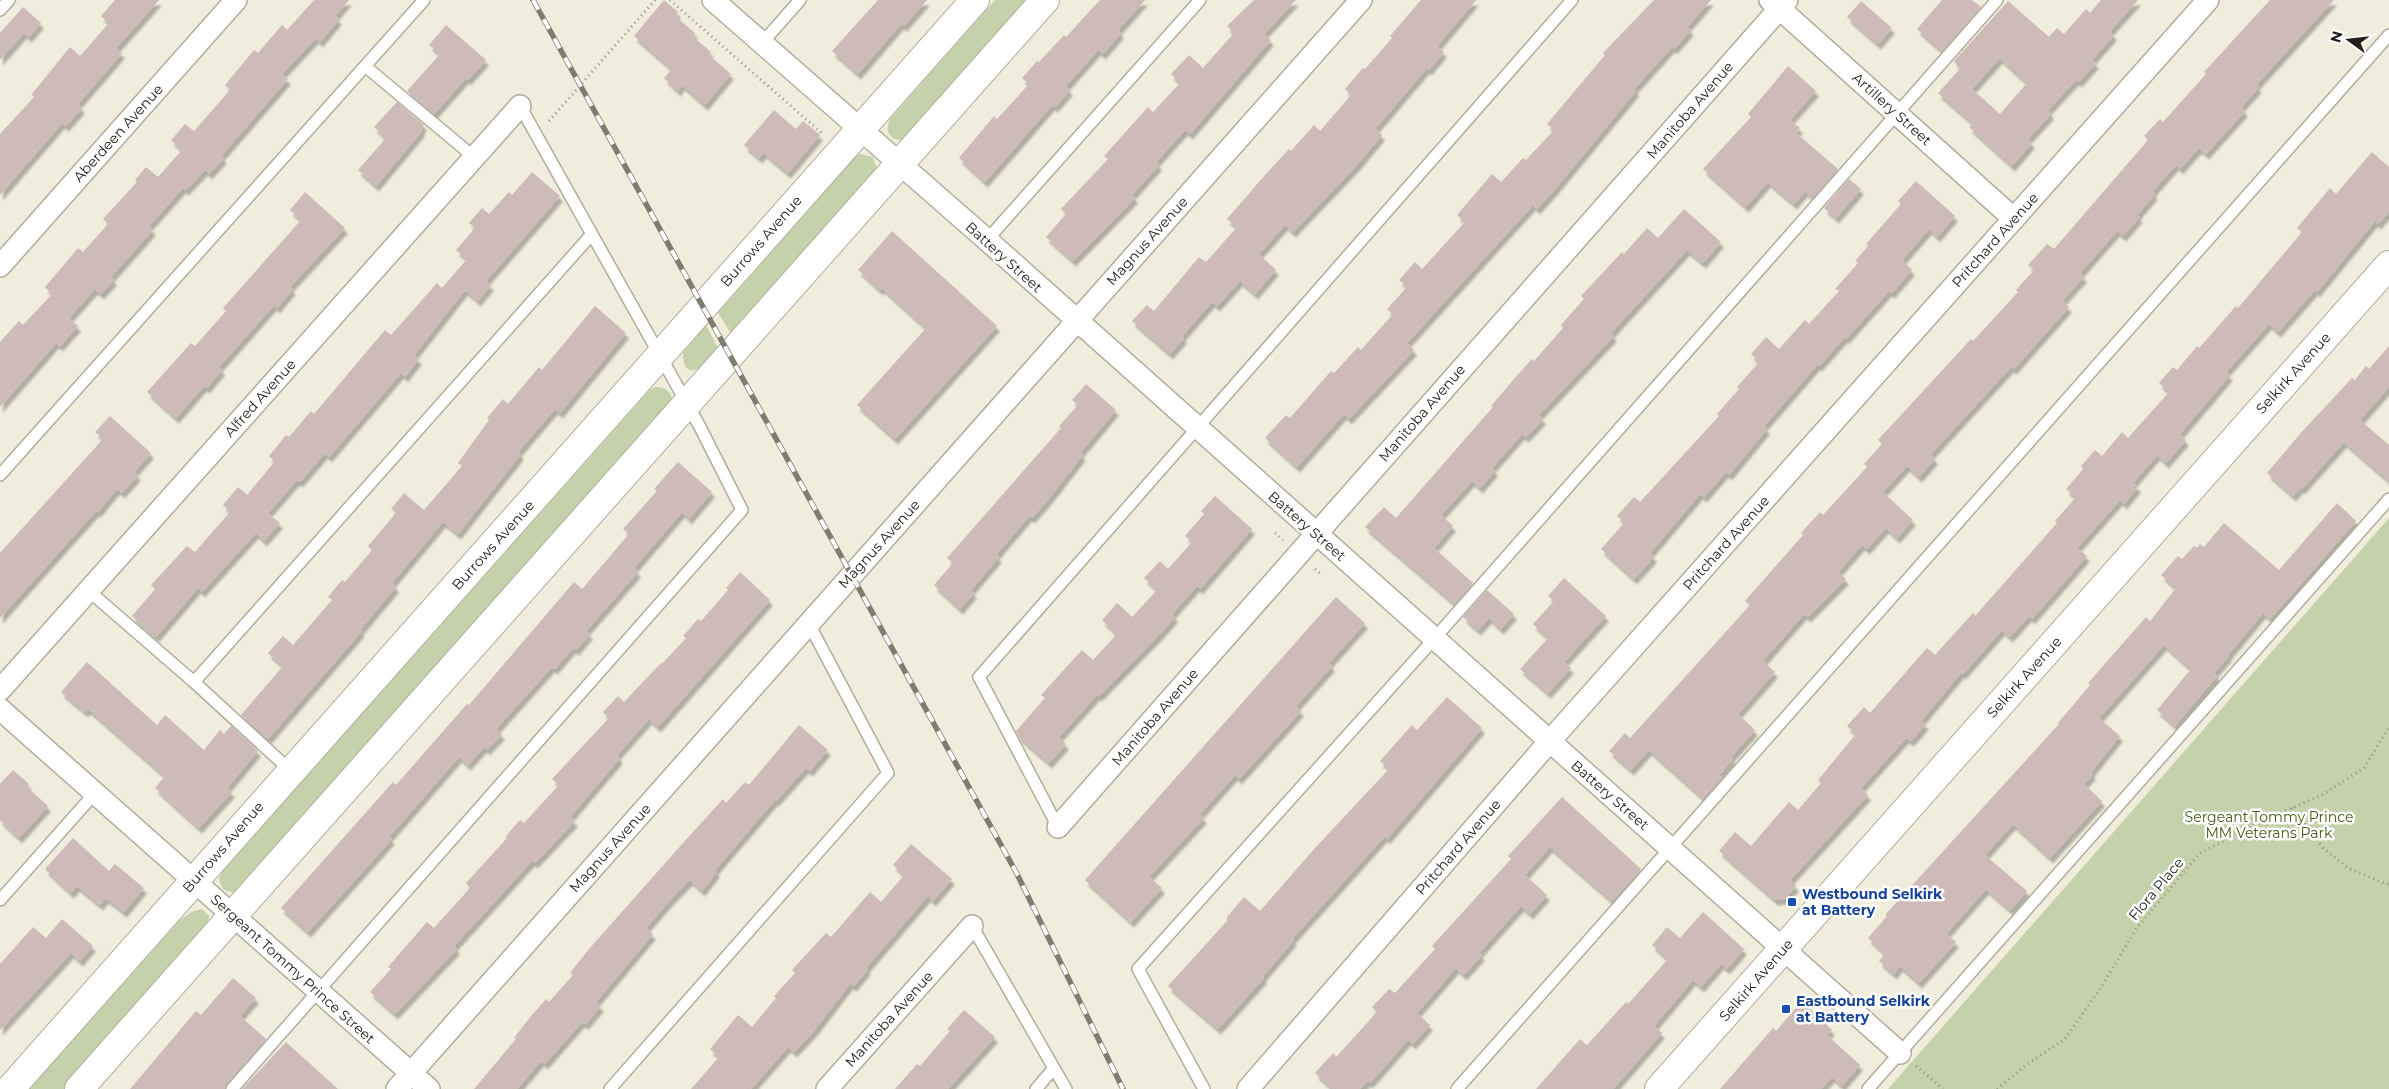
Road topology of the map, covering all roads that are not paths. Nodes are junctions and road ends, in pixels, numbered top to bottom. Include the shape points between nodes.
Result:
1 (9, 0) edge
2 (236, 0) edge
3 (424, 0) edge
4 (713, 0) edge
5 (800, 0) edge
6 (975, 0) edge
7 (1045, 0) edge
8 (1200, 0) edge
9 (1361, 0) edge
10 (1572, 0) edge
11 (1997, 0) edge
12 (2208, 0) edge
13 (1779, 3) edge
14 (0, 10) edge
15 (2389, 35) edge
16 (762, 43) junction
17 (364, 66) junction
18 (520, 106) joint
19 (1898, 114) junction
20 (860, 129) junction
21 (474, 157) junction
22 (899, 163) junction
23 (2014, 219) junction
24 (592, 234) junction
25 (987, 240) junction
26 (2389, 265) edge
27 (0, 266) edge
28 (1076, 322) junction
29 (661, 357) junction
30 (687, 404) junction
31 (1196, 429) junction
32 (0, 475) edge
33 (2389, 499) edge
34 (1316, 534) junction
35 (89, 591) junction
36 (808, 624) junction
37 (1434, 639) junction
38 (194, 682) junction
39 (0, 690) edge
40 (0, 710) edge
41 (1549, 742) junction
42 (291, 771) junction
43 (95, 793) junction
44 (1058, 827) joint
45 (1670, 849) junction
46 (194, 881) junction
47 (0, 900) edge
48 (233, 915) junction
49 (972, 926) joint
50 (1783, 948) junction
51 (319, 991) junction
52 (1900, 1053) junction
53 (1054, 1068) junction
54 (404, 1081) edge
55 (10, 1089) edge
56 (79, 1089) edge
57 (232, 1089) edge
58 (429, 1089) edge
59 (610, 1089) edge
60 (827, 1089) edge
61 (1036, 1089) edge
62 (1066, 1089) edge
63 (1204, 1089) edge
64 (1248, 1089) edge
65 (1457, 1089) edge
66 (1660, 1089) edge
67 (1868, 1089) edge

1 - 14 lane
2 - 27 street, Aberdeen Avenue
3 - 17 lane
4 - 16 street, Battery Street
5 - 16 lane
6 - 20 street, Burrows Avenue
7 - 22 street
8 - 25 lane
9 - 28 street, Magnus Avenue
10 - 31 lane
11 - 19 lane
12 - 23 street, Pritchard Avenue
13 - 19 street, Artillery Street
13 - 34 street, Manitoba Avenue
15 - 45 lane
16 - 20 street, Battery Street
17 - 21 lane
17 - 32 lane
18 - 21 street, Alfred Avenue
18 - 24 lane
19 - 23 street, Artillery Street
19 - 37 lane
20 - 22 street, Battery Street
20 - 29 street, Burrows Avenue
21 - 35 street, Alfred Avenue
22 - 25 street, Battery Street
22 - 30 street
23 - 41 street, Pritchard Avenue
24 - 29 lane
24 - 38 lane
25 - 28 street, Battery Street
26 - 50 street, Selkirk Avenue
28 - 31 street, Battery Street
28 - 36 street, Magnus Avenue
29 - 30 lane
29 - 42 street, Burrows Avenue
30 - 48 street
30 - 51 lane via 742,510
31 - 34 street, Battery Street
31 - 44 lane via 980,677
33 - 52 lane
34 - 37 street, Battery Street
34 - 44 street, Manitoba Avenue
35 - 38 lane
35 - 39 street, Alfred Avenue
36 - 54 street, Magnus Avenue
36 - 59 lane via 888,773
37 - 41 street, Battery Street
37 - 63 lane via 1138,969
38 - 42 lane
40 - 43 street, Sergeant Tommy Prince Street
41 - 45 street, Battery Street
41 - 64 street, Pritchard Avenue
42 - 46 street, Burrows Avenue
43 - 46 street, Sergeant Tommy Prince Street
43 - 47 lane
45 - 50 street, Battery Street
45 - 65 lane
46 - 48 street, Sergeant Tommy Prince Street
46 - 55 street, Burrows Avenue
48 - 51 street, Sergeant Tommy Prince Street
48 - 56 street
49 - 53 lane
49 - 60 street, Manitoba Avenue
50 - 52 street, Battery Street
50 - 66 street, Selkirk Avenue
51 - 54 street, Sergeant Tommy Prince Street
51 - 57 lane
52 - 67 lane
53 - 61 lane
53 - 62 lane
54 - 58 street, Sergeant Tommy Prince Street

